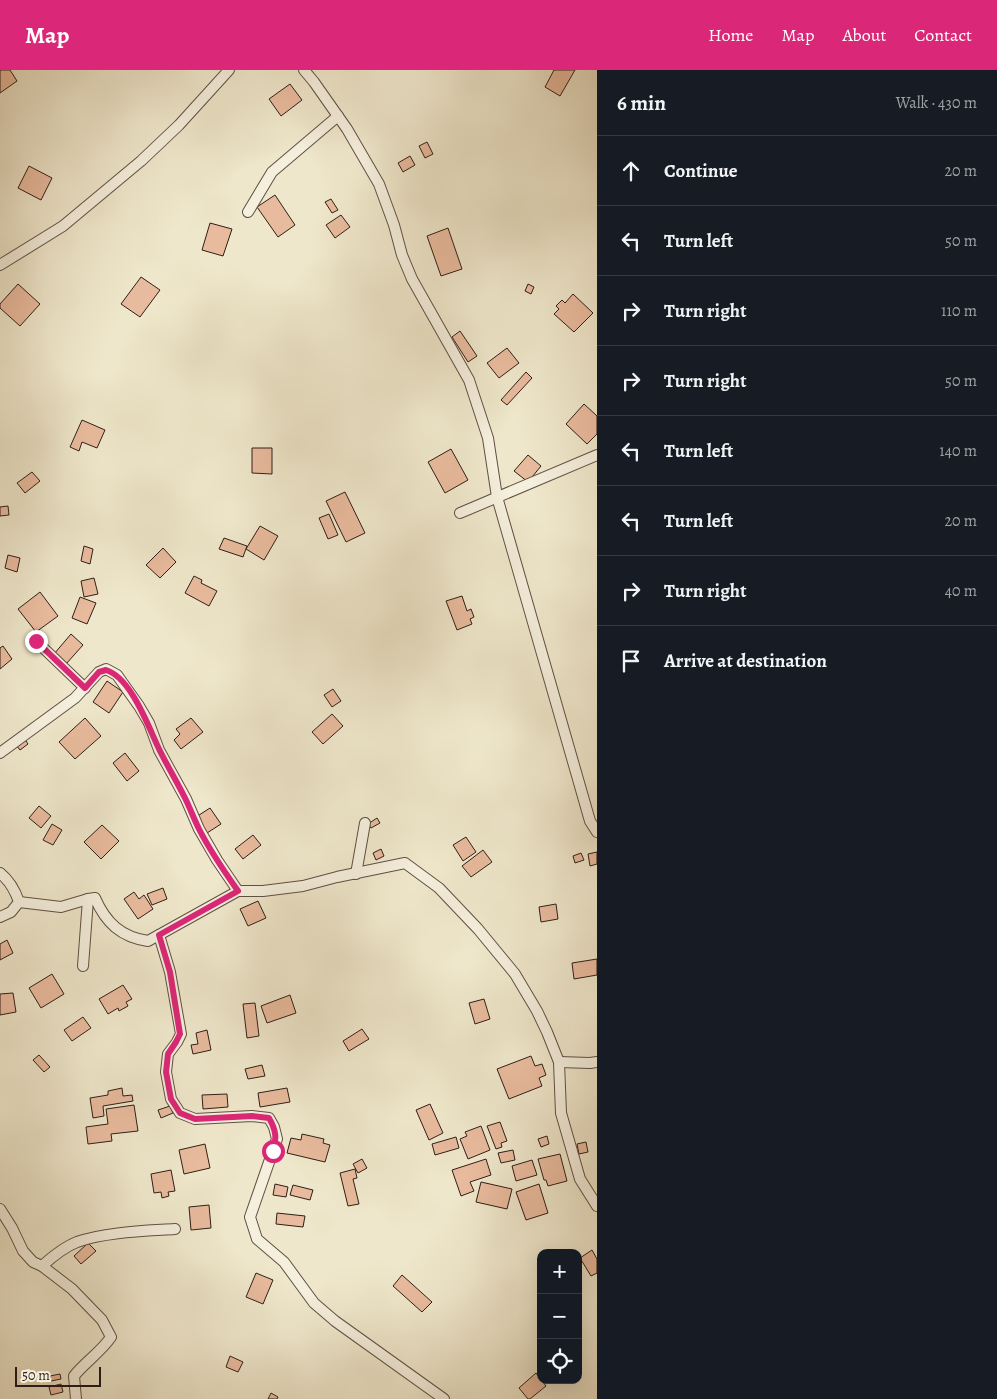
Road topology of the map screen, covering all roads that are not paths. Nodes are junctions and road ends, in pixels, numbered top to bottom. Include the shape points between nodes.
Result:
1 (229, 70) edge
2 (304, 70) edge
3 (338, 116) junction
4 (248, 212) dead end
5 (0, 265) edge
6 (597, 455) edge
7 (497, 497) junction
8 (460, 513) dead end
9 (36, 641) dead end
10 (85, 688) junction
11 (0, 753) edge
12 (365, 823) dead end
13 (597, 832) edge
14 (0, 873) edge
15 (356, 874) junction
16 (238, 891) junction
17 (88, 900) junction
18 (19, 902) junction
19 (0, 917) edge
20 (159, 935) junction
21 (83, 966) dead end
22 (559, 1062) junction
23 (597, 1062) edge
24 (597, 1206) edge
25 (0, 1209) edge
26 (175, 1229) dead end
27 (42, 1266) junction
28 (76, 1399) edge
29 (444, 1399) edge

1 - 5 street via 141,161 63,226
2 - 3 street
3 - 4 street via 272,172
3 - 7 street via 379,184 412,278 469,380 488,438
6 - 7 street
7 - 8 street
7 - 13 street via 590,821
9 - 10 street
10 - 11 street
10 - 16 street via 99,672 106,670 117,675 149,723 199,830
12 - 15 street
14 - 18 street via 16,892
15 - 16 street via 303,886
15 - 22 street via 405,863 439,888 515,974 544,1025
16 - 20 street
17 - 18 street via 61,907
17 - 20 street via 96,898 102,914 116,929 137,940 148,941
17 - 21 street
18 - 19 street via 11,912
20 - 29 street via 170,972 180,1034 168,1054 166,1072 171,1099 180,1113 195,1119 269,1118 276,1139 250,1217 257,1239 284,1262 314,1303 335,1321
22 - 23 street
22 - 24 street via 561,1113 580,1179
25 - 27 street via 23,1251
26 - 27 street via 77,1242
27 - 28 street via 72,1289 102,1320 112,1337 74,1376

